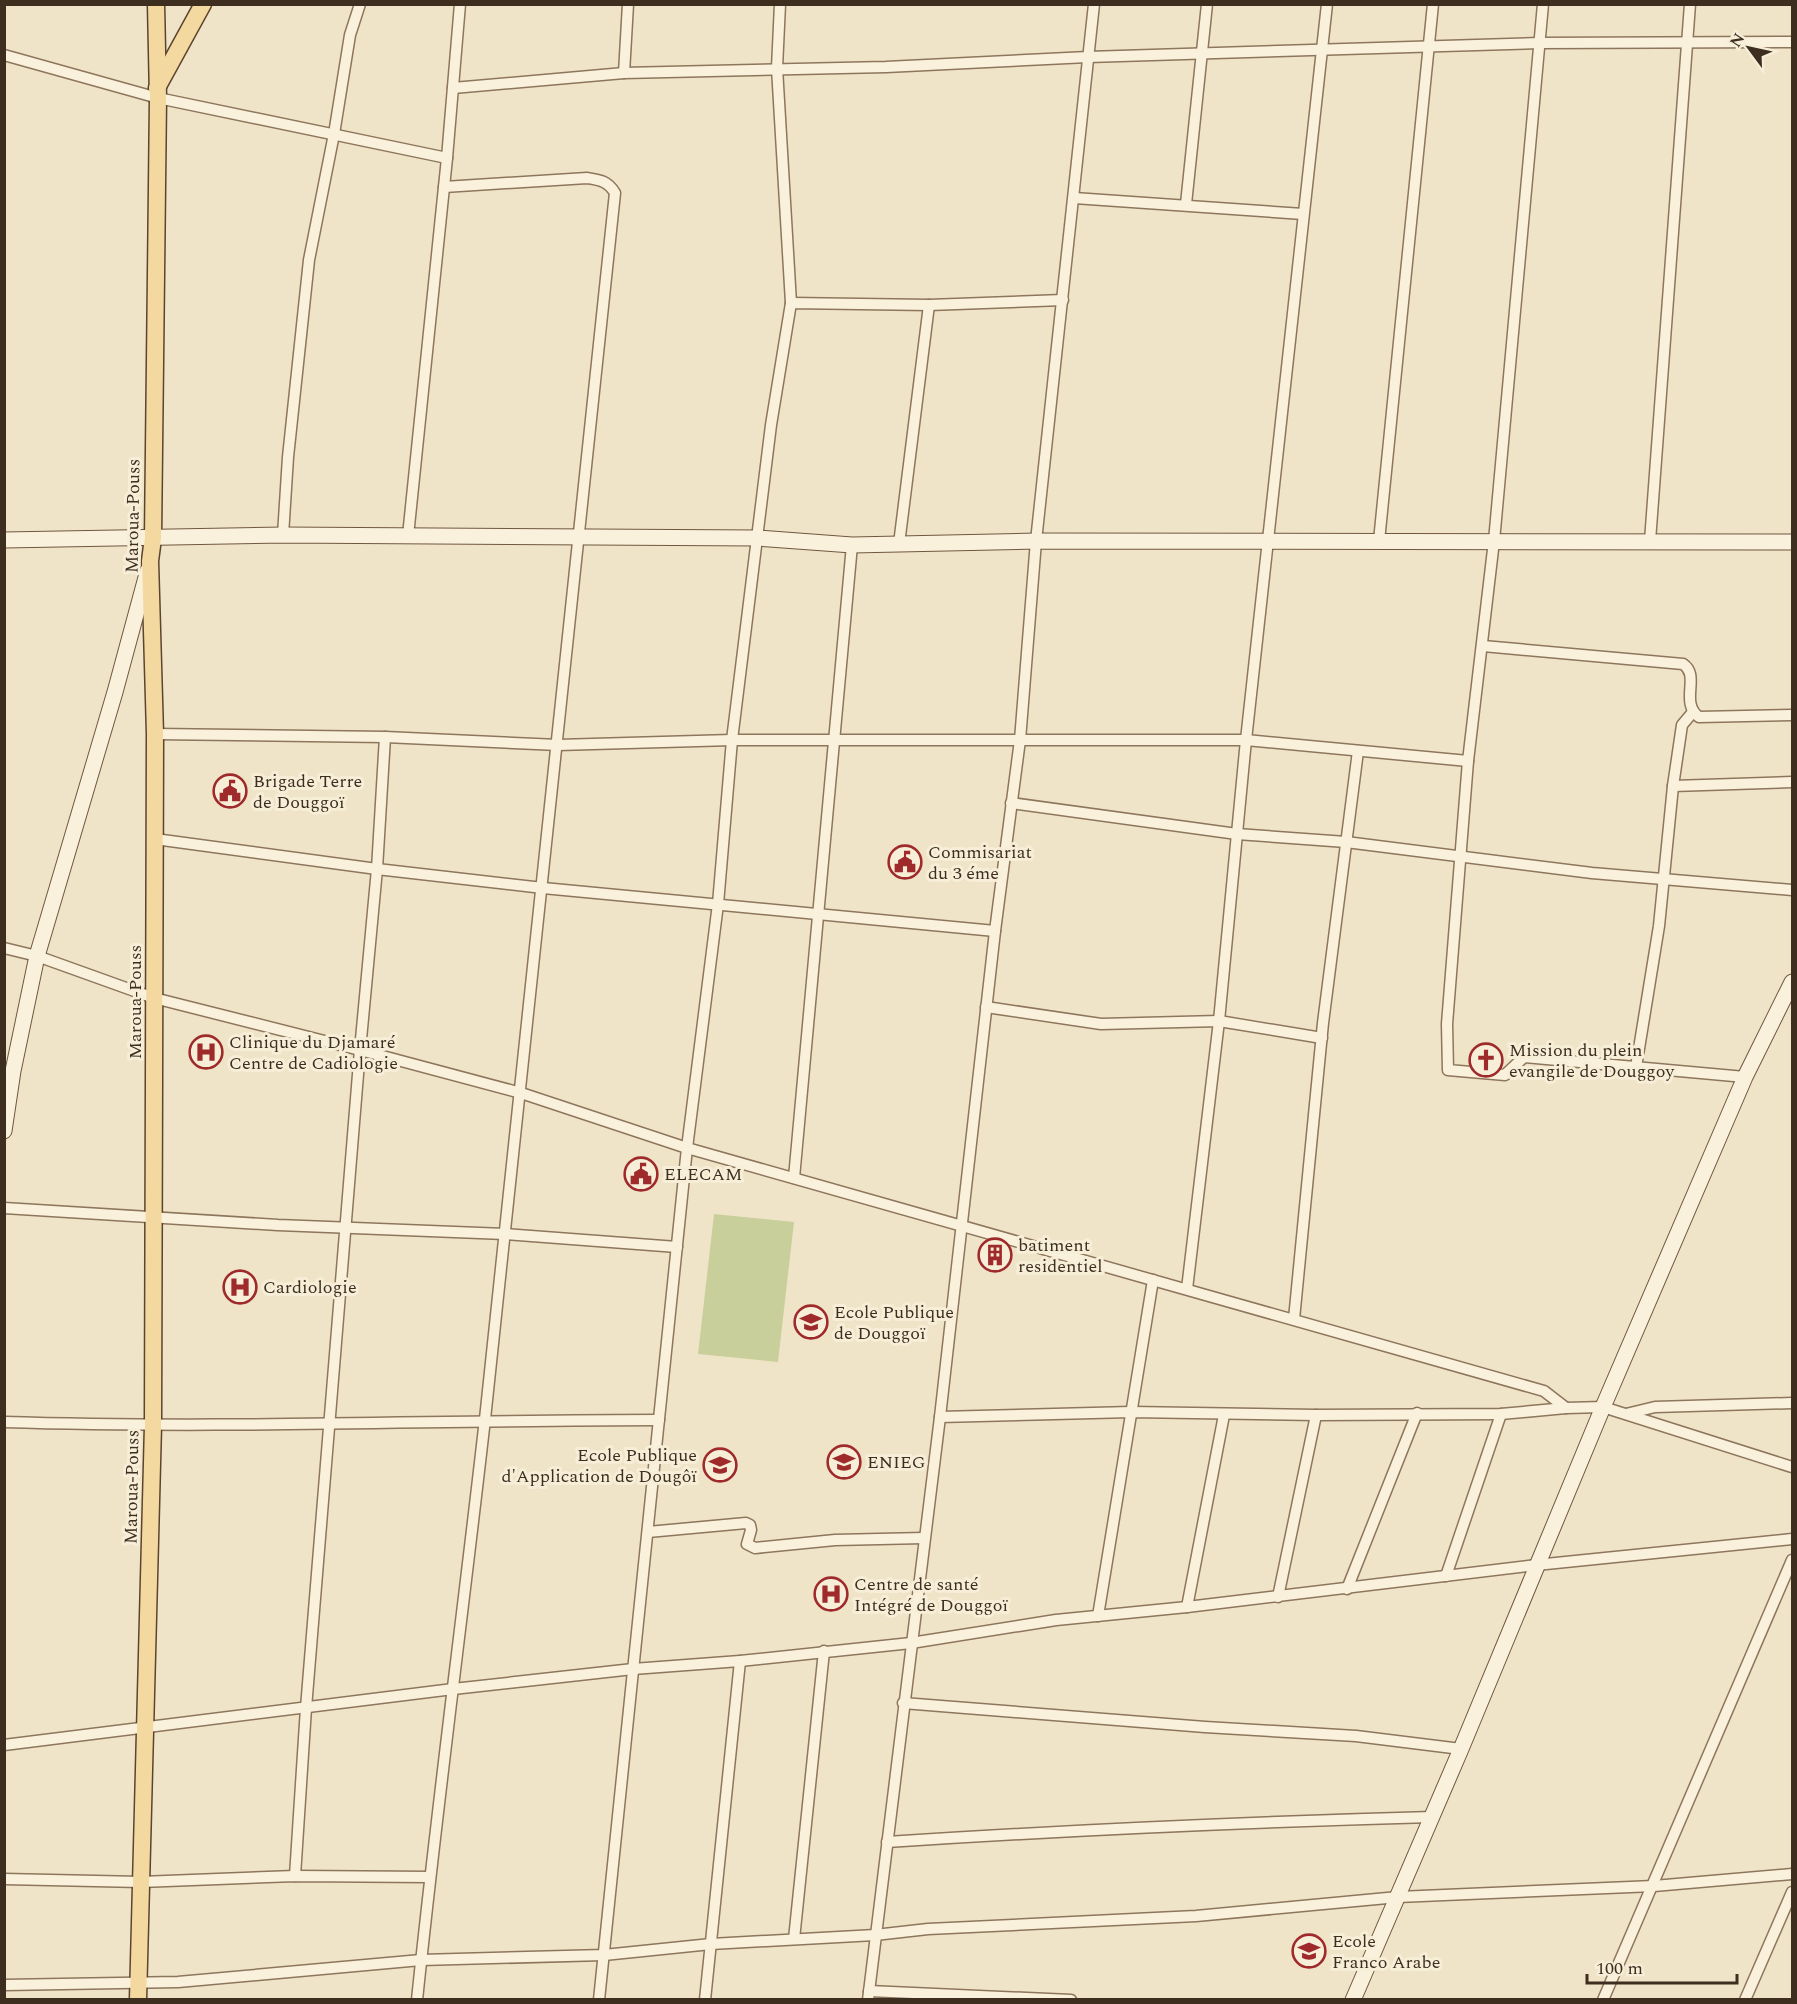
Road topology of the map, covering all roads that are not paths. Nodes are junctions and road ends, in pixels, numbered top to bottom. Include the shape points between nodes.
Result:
1 (156, 4) edge
2 (203, 4) edge
3 (360, 4) edge
4 (460, 4) edge
5 (628, 4) edge
6 (780, 4) edge
7 (1094, 4) edge
8 (1207, 4) edge
9 (1327, 4) edge
10 (1433, 4) edge
11 (1543, 4) edge
12 (1690, 4) edge
13 (1792, 42) edge
14 (1539, 43) junction
15 (1688, 43) junction
16 (1428, 47) junction
17 (1322, 50) junction
18 (1202, 54) junction
19 (4, 56) edge
20 (1088, 57) junction
21 (777, 68) junction
22 (624, 74) junction
23 (453, 88) junction
24 (157, 93) junction
25 (334, 134) junction
26 (447, 158) junction
27 (444, 187) junction
28 (1074, 198) junction
29 (1186, 204) junction
30 (1303, 214) junction
31 (1063, 300) junction
32 (791, 303) junction
33 (929, 305) junction
34 (283, 535) junction
35 (408, 536) junction
36 (153, 538) junction
37 (578, 538) junction
38 (757, 538) junction
39 (4, 540) edge
40 (1036, 541) junction
41 (1379, 541) junction
42 (1494, 541) junction
43 (1269, 542) junction
44 (1650, 542) junction
45 (1792, 542) edge
46 (898, 544) junction
47 (852, 545) junction
48 (150, 561) junction
49 (1483, 646) junction
50 (1693, 712) junction
51 (1792, 715) edge
52 (155, 734) junction
53 (385, 737) junction
54 (732, 740) junction
55 (834, 740) junction
56 (1020, 740) junction
57 (1246, 740) junction
58 (558, 745) junction
59 (1358, 751) junction
60 (1468, 761) junction
61 (1792, 782) edge
62 (1673, 786) junction
63 (1011, 803) junction
64 (1237, 834) junction
65 (155, 839) junction
66 (1346, 842) junction
67 (1460, 857) junction
68 (377, 869) junction
69 (1664, 879) junction
70 (543, 888) junction
71 (1792, 890) edge
72 (718, 904) junction
73 (818, 914) junction
74 (995, 931) junction
75 (4, 948) edge
76 (37, 956) junction
77 (1792, 982) edge
78 (154, 998) junction
79 (986, 1007) junction
80 (1787, 1007) edge
81 (1219, 1021) junction
82 (1322, 1038) junction
83 (360, 1050) junction
84 (1636, 1067) junction
85 (1745, 1077) junction
86 (521, 1093) junction
87 (4, 1131) edge
88 (687, 1148) junction
89 (794, 1178) junction
90 (4, 1208) edge
91 (154, 1218) junction
92 (962, 1226) junction
93 (345, 1228) junction
94 (505, 1234) junction
95 (677, 1247) junction
96 (1153, 1280) junction
97 (1187, 1289) junction
98 (1294, 1319) junction
99 (1792, 1403) edge
100 (1603, 1407) junction
101 (1566, 1408) junction
102 (1131, 1412) junction
103 (1417, 1413) junction
104 (1501, 1414) junction
105 (1625, 1414) junction
106 (1224, 1415) junction
107 (1316, 1415) junction
108 (940, 1417) junction
109 (485, 1420) junction
110 (659, 1420) junction
111 (4, 1422) edge
112 (153, 1425) junction
113 (330, 1425) junction
114 (1792, 1467) edge
115 (648, 1532) junction
116 (924, 1538) junction
117 (1792, 1539) edge
118 (1792, 1560) edge
119 (1536, 1565) junction
120 (1446, 1576) junction
121 (1347, 1589) junction
122 (1278, 1597) junction
123 (1187, 1607) junction
124 (1098, 1616) junction
125 (910, 1643) junction
126 (824, 1650) junction
127 (740, 1660) junction
128 (633, 1669) junction
129 (453, 1689) junction
130 (903, 1703) junction
131 (306, 1708) junction
132 (145, 1729) junction
133 (4, 1745) edge
134 (1461, 1749) junction
135 (1432, 1817) junction
136 (887, 1842) junction
137 (1792, 1875) edge
138 (295, 1876) junction
139 (430, 1877) junction
140 (4, 1879) edge
141 (141, 1882) junction
142 (1654, 1886) junction
143 (1792, 1892) edge
144 (1398, 1897) junction
145 (875, 1935) junction
146 (794, 1939) junction
147 (711, 1944) junction
148 (604, 1955) junction
149 (421, 1960) junction
150 (139, 1982) junction
151 (4, 1985) edge
152 (869, 1995) edge
153 (138, 2000) edge
154 (417, 2000) edge
155 (598, 2000) edge
156 (705, 2000) edge
157 (1071, 2000) edge
158 (1353, 2000) edge
159 (1603, 2000) edge
160 (1744, 2000) edge

1 - 24 main road, Maroua-Pouss
2 - 24 main road
3 - 25 street via 350,35
4 - 23 street
5 - 22 street
6 - 21 street
7 - 20 street
8 - 18 street
9 - 17 street
10 - 16 street
11 - 14 street
12 - 15 street
13 - 15 street
14 - 15 street
14 - 16 street
14 - 42 street
15 - 44 street
16 - 17 street
16 - 41 street
17 - 18 street
17 - 30 street
18 - 20 street
18 - 29 street
19 - 24 street
20 - 21 street
20 - 28 street
21 - 22 street
21 - 32 street
22 - 23 street
23 - 26 street
24 - 25 street
24 - 36 main road, Maroua-Pouss
25 - 26 street
25 - 34 street via 309,260
26 - 27 street
27 - 35 street
27 - 37 street via 587,178 603,180 615,193
28 - 29 street
28 - 31 street
29 - 30 street
30 - 43 street
31 - 33 street
31 - 40 street
32 - 33 street
32 - 38 street
33 - 46 street
34 - 35 street
34 - 36 street
35 - 37 street
36 - 39 street
36 - 48 main road, Maroua-Pouss
37 - 38 street
37 - 58 street
38 - 47 street
38 - 54 street
40 - 43 street
40 - 46 street
40 - 56 street
41 - 42 street
41 - 43 street
42 - 44 street
42 - 49 street
43 - 57 street
44 - 45 street
46 - 47 street
47 - 55 street
48 - 52 main road, Maroua-Pouss
48 - 76 street
49 - 50 street via 1683,664 1690,674
49 - 60 street
50 - 51 street via 1699,717
50 - 62 street via 1682,725
52 - 53 street
52 - 65 main road, Maroua-Pouss
53 - 58 street
53 - 68 street
54 - 55 street
54 - 58 street
54 - 72 street
55 - 56 street
55 - 73 street
56 - 57 street
56 - 63 street
57 - 59 street
57 - 64 street
58 - 70 street
59 - 60 street
59 - 66 street
60 - 67 street
61 - 62 street
62 - 69 street
63 - 64 street
63 - 74 street
64 - 66 street
64 - 81 street
65 - 68 street
65 - 78 main road, Maroua-Pouss
66 - 67 street
66 - 82 street
67 - 69 street
67 - 84 street via 1447,1024 1448,1070 1505,1075 1524,1056
68 - 70 street
68 - 83 street
69 - 71 street
69 - 84 street
70 - 72 street
70 - 86 street
72 - 73 street
72 - 88 street
73 - 74 street
73 - 89 street
74 - 79 street
75 - 76 street
76 - 78 street
76 - 87 street
77 - 80 street
78 - 83 street
78 - 91 main road, Maroua-Pouss
79 - 81 street via 1101,1024
79 - 92 street
80 - 85 street
81 - 82 street
81 - 97 street
82 - 98 street
83 - 86 street
83 - 93 street
84 - 85 street
85 - 100 street
86 - 88 street
86 - 94 street
88 - 89 street
88 - 95 street
89 - 92 street
90 - 91 street
91 - 93 street
91 - 112 main road, Maroua-Pouss
92 - 96 street
92 - 108 street
93 - 94 street
93 - 113 street
94 - 95 street
94 - 109 street
95 - 110 street
96 - 97 street
96 - 102 street
97 - 98 street
98 - 101 street via 1544,1391
99 - 105 street via 1655,1407
100 - 101 street
100 - 105 street
100 - 119 street
101 - 104 street
102 - 106 street
102 - 108 street
102 - 124 street
103 - 104 street
103 - 107 street
103 - 121 street
104 - 120 street
105 - 114 street
106 - 107 street
106 - 123 street
107 - 122 street
108 - 116 street
109 - 110 street
109 - 113 street
109 - 129 street
110 - 115 street
111 - 112 street
112 - 113 street
112 - 132 main road, Maroua-Pouss
113 - 131 street
115 - 116 street via 746,1523 752,1530 747,1544 755,1548 835,1540
115 - 128 street
116 - 125 street
117 - 119 street
118 - 142 street
119 - 120 street
119 - 134 street
120 - 121 street
121 - 122 street
122 - 123 street
123 - 124 street
124 - 125 street
125 - 126 street
125 - 130 street
126 - 127 street
126 - 146 street
127 - 128 street
127 - 147 street
128 - 129 street
128 - 148 street
129 - 131 street
129 - 139 street
130 - 134 street via 1356,1736
130 - 136 street
131 - 132 street
131 - 138 street
132 - 133 street
132 - 141 main road, Maroua-Pouss
134 - 135 street
135 - 136 street via 1184,1825
135 - 144 street
136 - 145 street
137 - 142 street
138 - 139 street
138 - 141 street
139 - 149 street
140 - 141 street
141 - 150 main road, Maroua-Pouss
142 - 144 street
142 - 159 street
143 - 160 street
144 - 145 street via 1196,1916
144 - 158 street
145 - 146 street
145 - 152 street
146 - 147 street
147 - 148 street
147 - 156 street
148 - 149 street
148 - 155 street
149 - 150 street via 178,1982
149 - 154 street
150 - 151 street
150 - 153 main road, Maroua-Pouss
152 - 157 street

